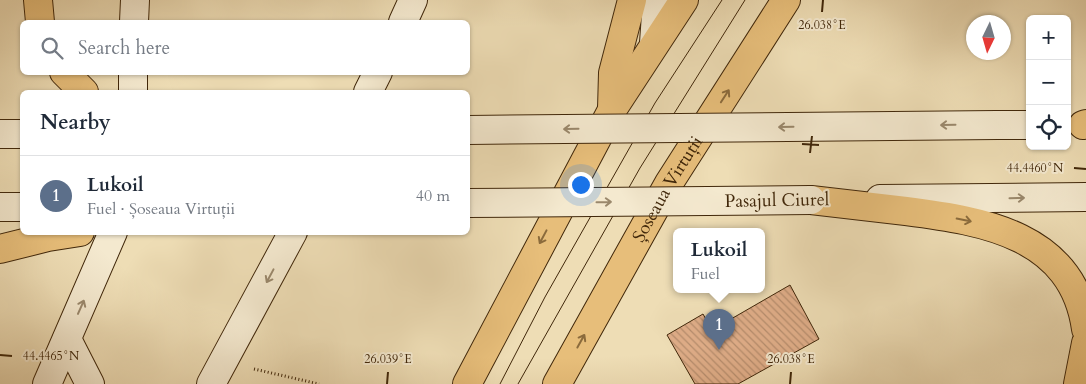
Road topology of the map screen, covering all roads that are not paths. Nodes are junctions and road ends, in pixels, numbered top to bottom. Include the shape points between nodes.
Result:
1 (38, 0) edge
2 (135, 0) edge
3 (413, 0) edge
4 (632, 0) edge
5 (657, 0) edge
6 (684, 0) edge
7 (786, 0) edge
8 (40, 20) edge
9 (134, 20) edge
10 (404, 20) edge
11 (654, 43) junction
12 (67, 75) edge
13 (133, 75) edge
14 (376, 75) edge
15 (82, 90) edge
16 (133, 90) edge
17 (369, 90) edge
18 (612, 110) junction
19 (1026, 125) edge
20 (470, 130) edge
21 (0, 134) edge
22 (20, 134) edge
23 (1086, 197) edge
24 (811, 200) junction
25 (470, 204) edge
26 (0, 207) edge
27 (20, 207) edge
28 (61, 235) edge
29 (112, 235) edge
30 (291, 235) edge
31 (0, 249) edge
32 (1086, 329) edge
33 (67, 338) junction
34 (1086, 342) edge
35 (218, 373) edge
36 (47, 384) edge
37 (90, 384) edge
38 (466, 384) edge
39 (557, 384) edge
40 (1078, 384) edge

1 - 8 main road
2 - 9 main road
3 - 10 main road
4 - 18 main road via 613,73
5 - 11 main road
6 - 11 main road
39 -> 7 main road, Șoseaua Virtuții via 669,183
11 - 18 main road
12 - 15 main road
13 - 16 main road
14 - 17 main road
18 -> 38 main road
19 -> 20 main road, bridge
21 - 22 main road
24 -> 23 main road, Pasajul Ciurel
25 -> 24 main road, Pasajul Ciurel, bridge
24 -> 32 main road via 938,215 1015,234 1040,249 1074,287 1084,311
26 - 27 main road
28 - 31 main road
33 -> 29 main road
30 -> 35 main road
33 - 36 main road
33 - 37 main road
34 - 40 main road

